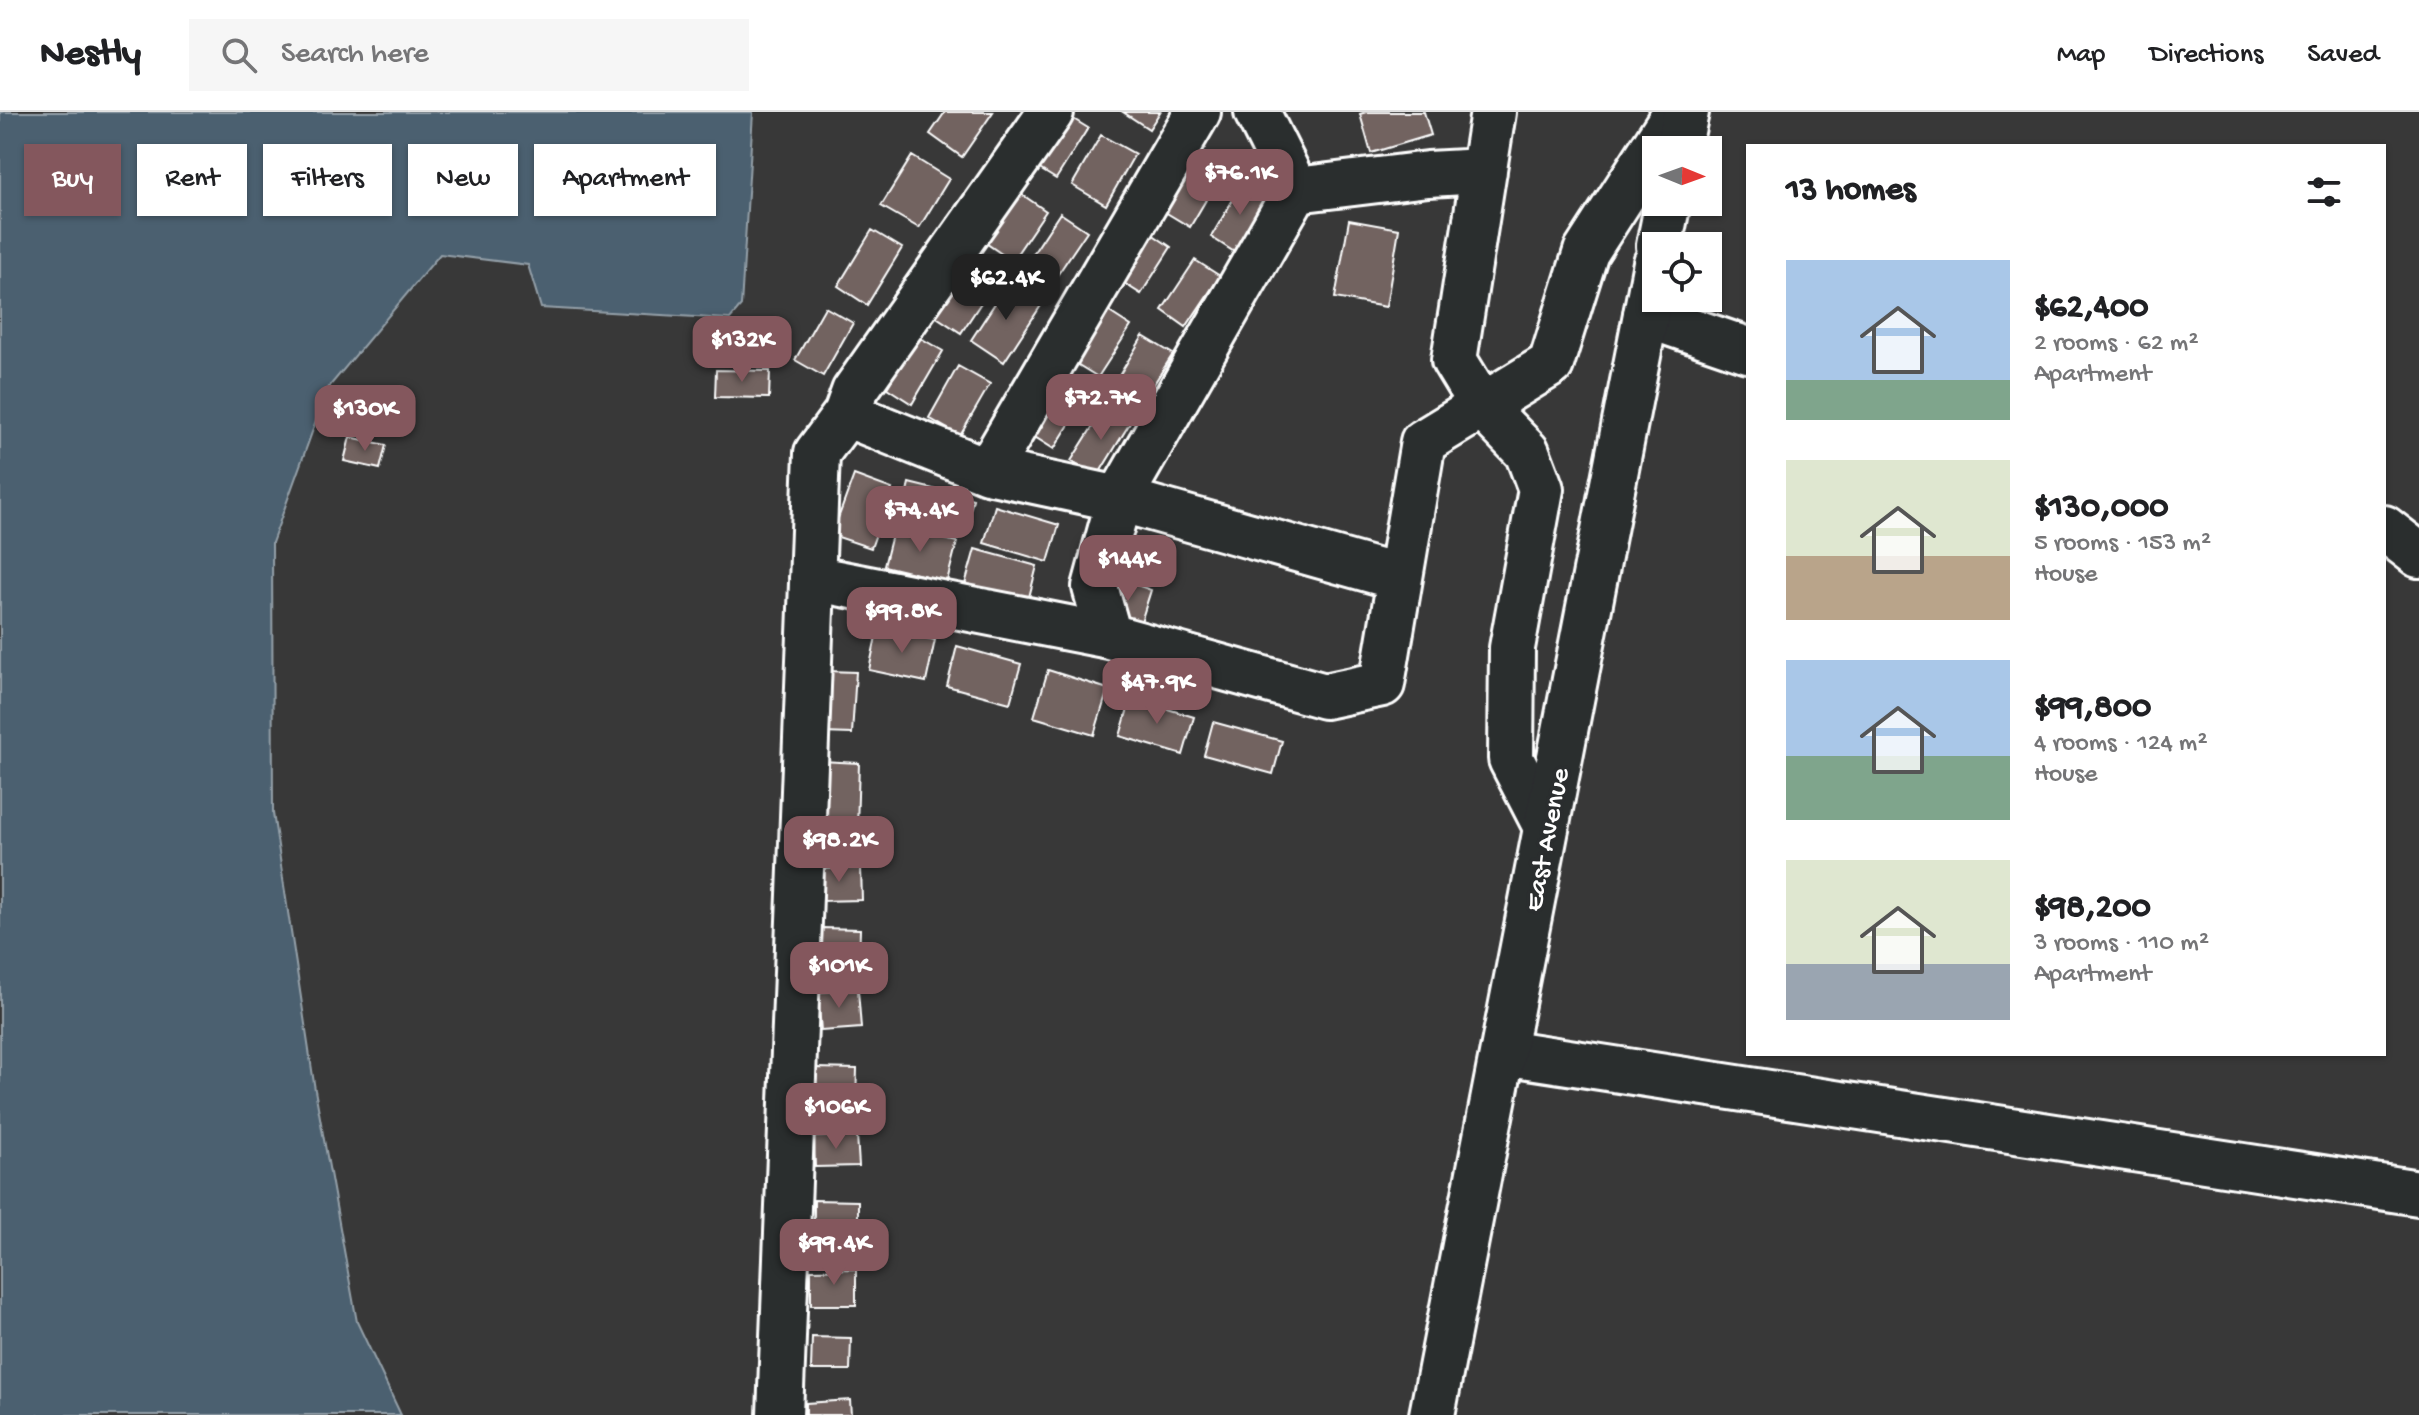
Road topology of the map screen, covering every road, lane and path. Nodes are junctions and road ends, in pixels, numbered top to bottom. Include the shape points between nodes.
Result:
1 (1051, 112) edge
2 (1198, 112) edge
3 (1257, 112) edge
4 (1493, 112) edge
5 (1676, 112) edge
6 (1686, 112) edge
7 (1681, 136) edge
8 (1484, 171) junction
9 (1296, 190) junction
10 (1647, 312) edge
11 (1646, 315) junction
12 (1746, 349) edge
13 (1482, 406) junction
14 (846, 414) junction
15 (988, 471) junction
16 (1119, 499) junction
17 (2386, 530) edge
18 (2419, 555) edge
19 (812, 578) junction
20 (1400, 578) junction
21 (1109, 636) junction
22 (1546, 827) junction
23 (1503, 1052) junction
24 (2419, 1193) edge
25 (780, 1415) edge
26 (1432, 1415) edge

1 - 14 street via 854,392
2 - 15 street
3 - 9 street
4 - 8 street
5 - 13 street via 1586,252 1551,364
6 - 7 street
8 - 9 street
8 - 13 street via 1454,360
9 - 16 street
10 - 11 street, East Avenue
11 - 12 street
11 - 22 street, East Avenue
13 - 20 street via 1423,442
13 - 22 street via 1527,452 1541,489 1512,648 1511,759
14 - 15 street
14 - 19 street via 817,453
15 - 16 street
16 - 20 street
16 - 21 street via 1095,587
17 - 18 street
19 - 21 street
19 - 25 street
20 - 21 street via 1382,684 1325,696
22 - 23 street, East Avenue
23 - 24 street
23 - 26 street, East Avenue

